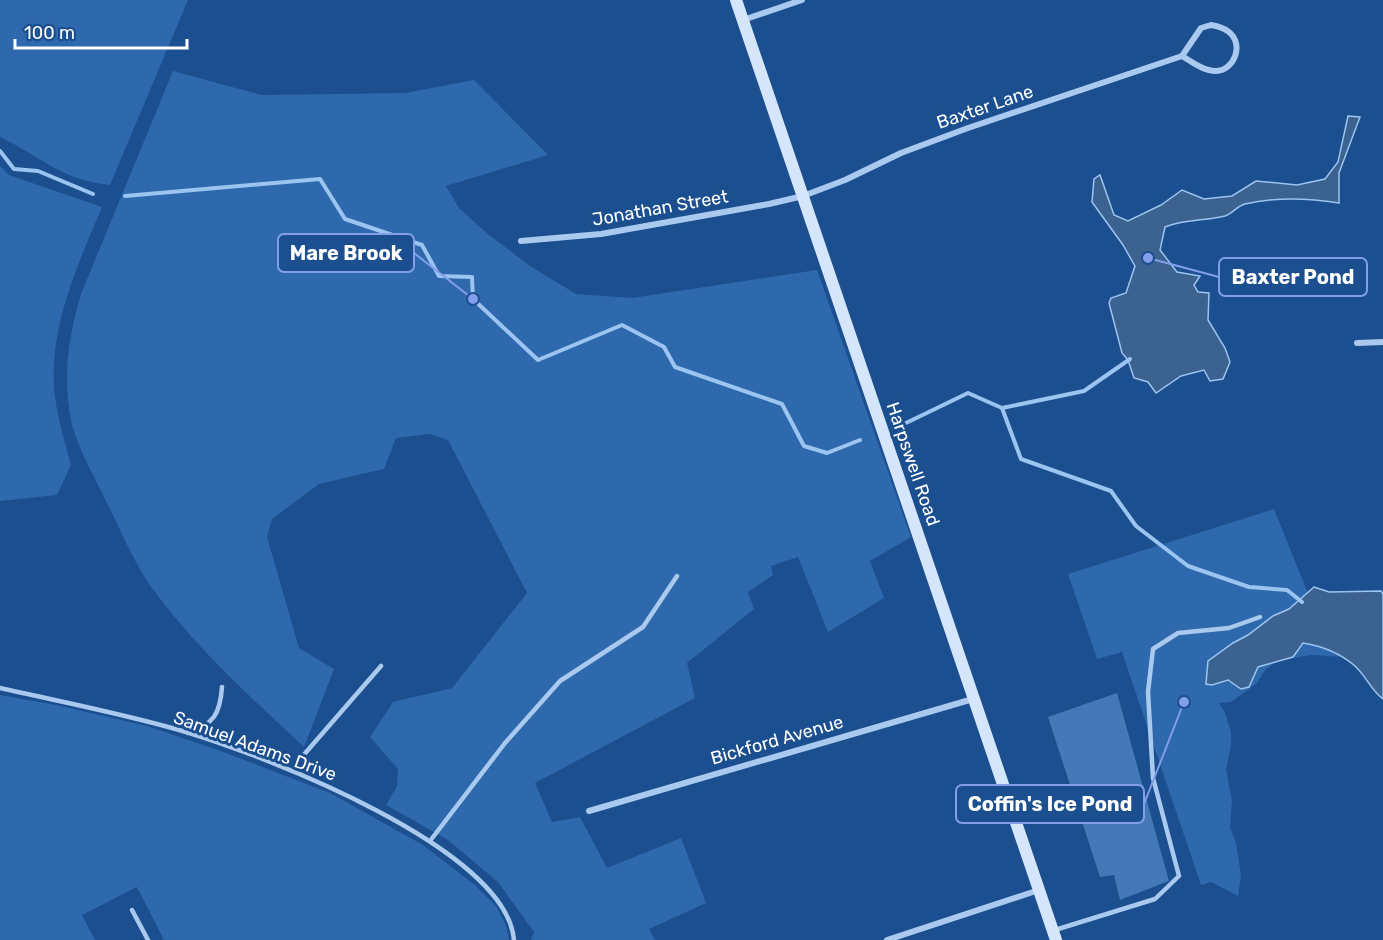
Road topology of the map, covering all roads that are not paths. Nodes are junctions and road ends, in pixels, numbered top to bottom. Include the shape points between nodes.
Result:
1 (736, 0) edge
2 (802, 0) edge
3 (743, 20) junction
4 (1182, 56) junction
5 (803, 196) junction
6 (521, 241) dead end
7 (1383, 342) edge
8 (1357, 343) dead end
9 (676, 576) dead end
10 (1260, 617) dead end
11 (381, 666) dead end
12 (222, 687) dead end
13 (0, 688) edge
14 (973, 699) junction
15 (188, 733) junction
16 (301, 758) dead end
17 (589, 811) dead end
18 (430, 841) junction
19 (1039, 890) junction
20 (132, 910) dead end
21 (1054, 936) edge
22 (148, 940) edge
23 (514, 940) edge
24 (887, 940) edge

1 - 3 main road, Harpswell Road
2 - 3 street
3 - 5 main road, Harpswell Road
4 - 4 street via 1201,27 1221,28 1235,40 1237,52 1225,69 1205,69
4 - 5 street, Baxter Lane via 968,128
5 - 6 street, Jonathan Street via 611,232
5 - 14 main road, Harpswell Road
7 - 8 street
9 - 18 lane via 644,627 560,681 505,743
10 - 21 lane via 1229,628 1178,633 1153,650 1148,692 1153,778 1179,876 1155,899
11 - 16 lane
12 - 15 lane via 221,705 214,719
13 - 15 lane, Samuel Adams Drive
14 - 17 street, Bickford Avenue
14 - 19 main road, Harpswell Road
15 - 18 lane, Samuel Adams Drive via 322,783
18 - 23 lane, Samuel Adams Drive via 484,884 506,913
19 - 21 main road, Harpswell Road
19 - 24 street
20 - 22 lane

